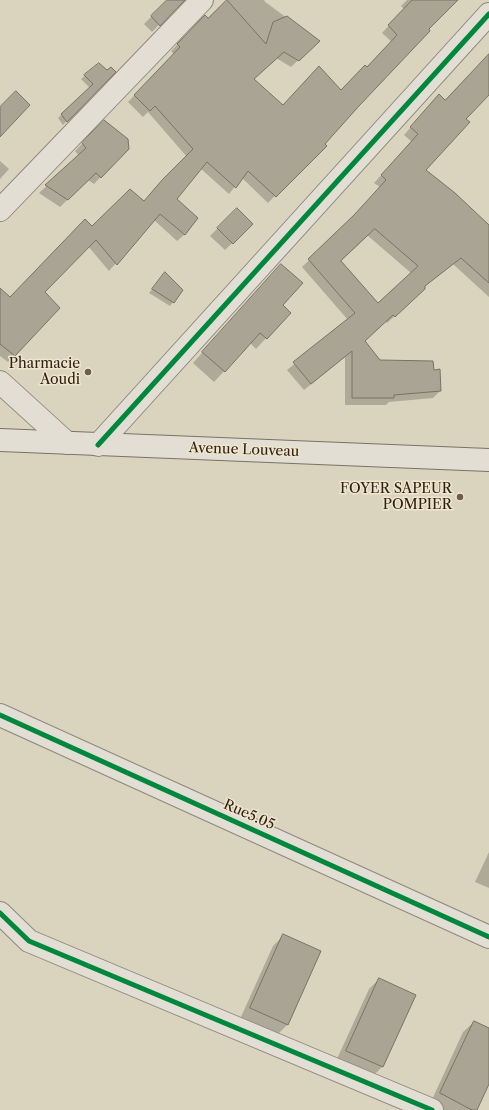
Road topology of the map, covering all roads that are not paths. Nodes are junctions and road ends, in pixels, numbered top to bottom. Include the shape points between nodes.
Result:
1 (202, 0) edge
2 (489, 14) edge
3 (0, 210) edge
4 (0, 382) edge
5 (0, 440) edge
6 (66, 443) junction
7 (98, 445) junction
8 (489, 460) edge
9 (0, 715) edge
10 (0, 913) edge
11 (489, 937) edge
12 (432, 1110) edge

1 - 3 street
2 - 7 street
4 - 6 street
5 - 6 street, Avenue Louveau
6 - 7 street, Avenue Louveau
7 - 8 street, Avenue Louveau
9 - 11 street, Rue5.05
10 - 12 street via 30,941

